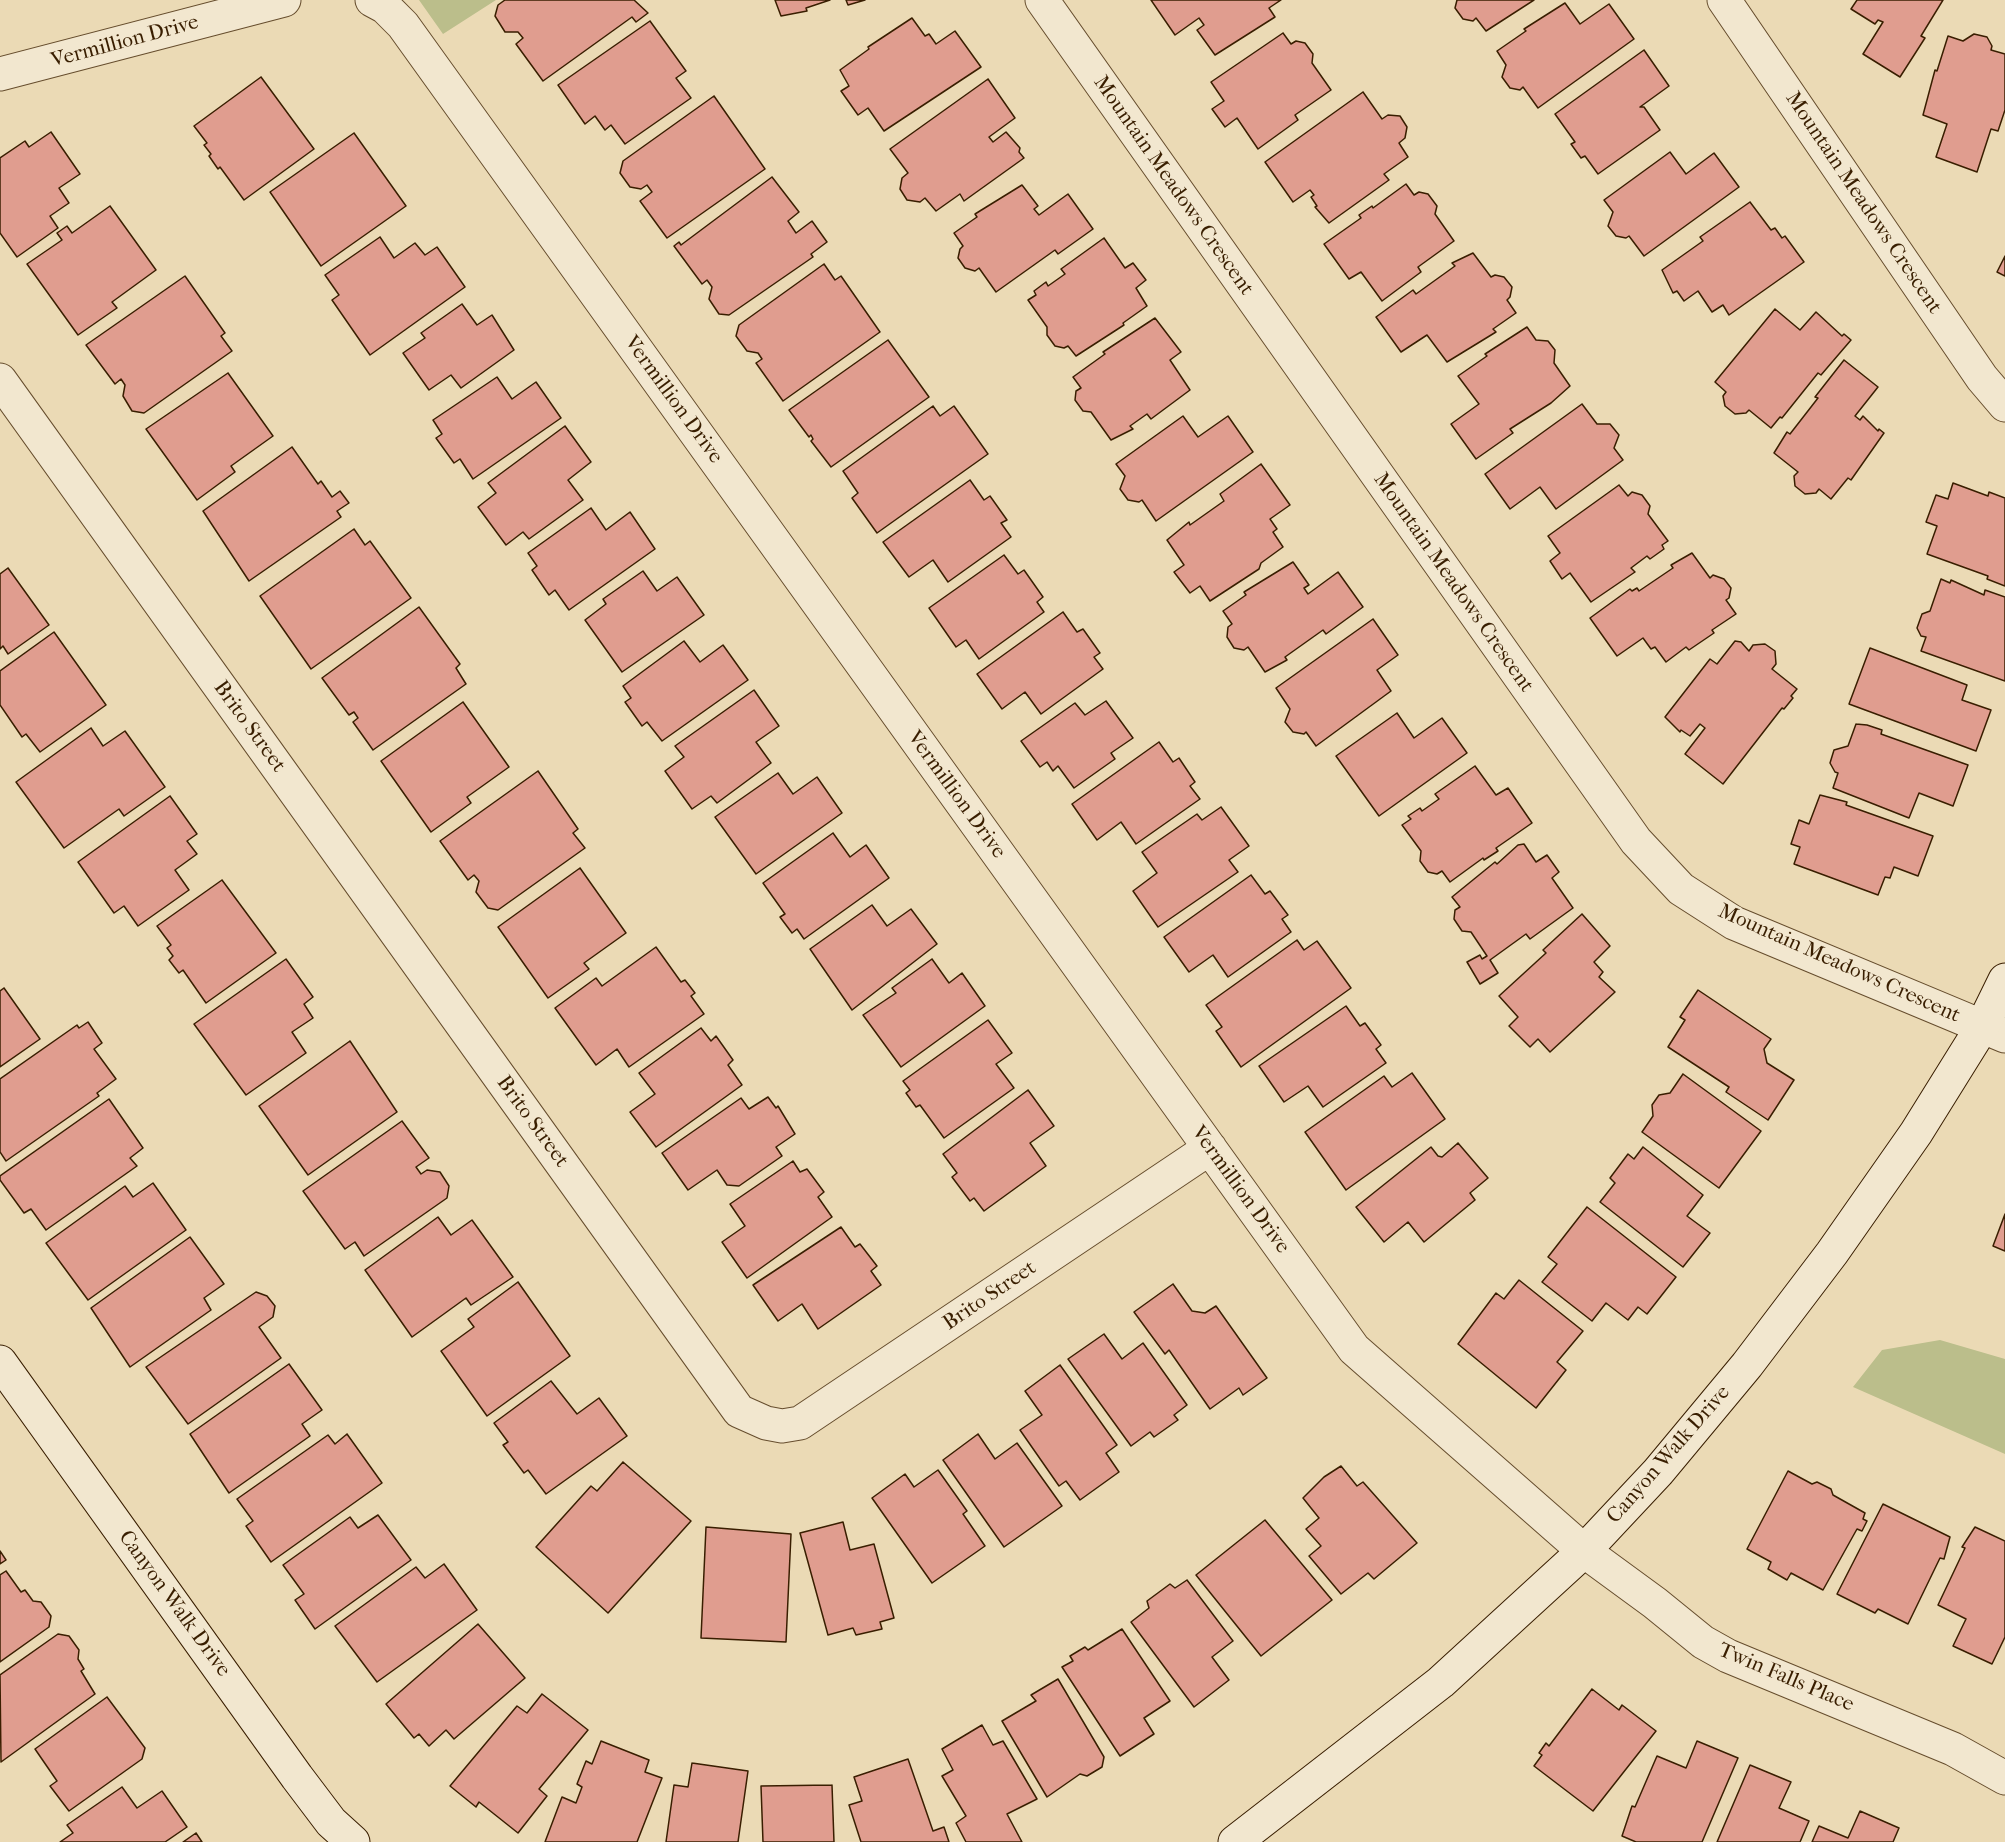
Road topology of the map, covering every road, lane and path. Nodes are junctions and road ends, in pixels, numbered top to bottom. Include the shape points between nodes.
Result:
1 (284, 0) edge
2 (372, 0) edge
3 (1042, 0) edge
4 (1724, 0) edge
5 (0, 74) edge
6 (0, 380) edge
7 (2005, 405) edge
8 (2005, 980) edge
9 (1994, 1031) edge
10 (1210, 1148) junction
11 (0, 1362) edge
12 (1584, 1551) junction
13 (2005, 1778) edge
14 (353, 1842) edge
15 (1235, 1842) edge

1 - 5 street, Vermillion Drive
2 - 10 street, Vermillion Drive via 403,26
3 - 9 street, Mountain Meadows Crescent via 1636,841 1681,889 1734,923
4 - 7 street, Mountain Meadows Crescent
6 - 10 street, Brito Street via 739,1411 766,1423 800,1423
8 - 9 street, Canyon Walk Drive
9 - 12 street, Canyon Walk Drive via 1747,1365 1658,1472
10 - 12 street, Vermillion Drive via 1354,1349
11 - 14 street, Canyon Walk Drive via 297,1777 331,1822
12 - 13 street, Twin Falls Place via 1703,1642 1728,1656 1953,1749
12 - 15 street, Canyon Walk Drive via 1441,1682

